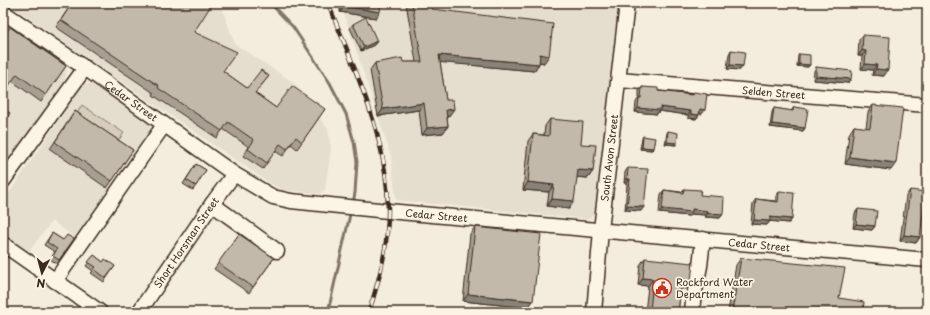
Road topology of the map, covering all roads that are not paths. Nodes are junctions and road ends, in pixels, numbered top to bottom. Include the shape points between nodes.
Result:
1 (627, 3) edge
2 (3, 12) edge
3 (85, 68) junction
4 (619, 80) junction
5 (927, 105) edge
6 (164, 125) junction
7 (234, 174) junction
8 (3, 181) edge
9 (212, 204) junction
10 (602, 230) junction
11 (703, 239) junction
12 (3, 244) edge
13 (277, 251) dead end
14 (927, 260) edge
15 (55, 281) junction
16 (100, 312) edge
17 (139, 312) edge
18 (594, 312) edge
19 (692, 312) edge

1 - 4 street, South Avon Street
2 - 3 street, Cedar Street
3 - 6 street, Cedar Street
3 - 8 street
4 - 5 street, Selden Street
4 - 10 street, South Avon Street
6 - 7 street, Cedar Street
6 - 15 street
7 - 9 street, Short Horsman Street
7 - 10 street, Cedar Street via 273,197 291,201
9 - 13 street
9 - 17 street, Short Horsman Street
10 - 11 street, Cedar Street
10 - 18 street, South Avon Street
11 - 14 street, Cedar Street
11 - 19 street
12 - 15 street
15 - 16 street

